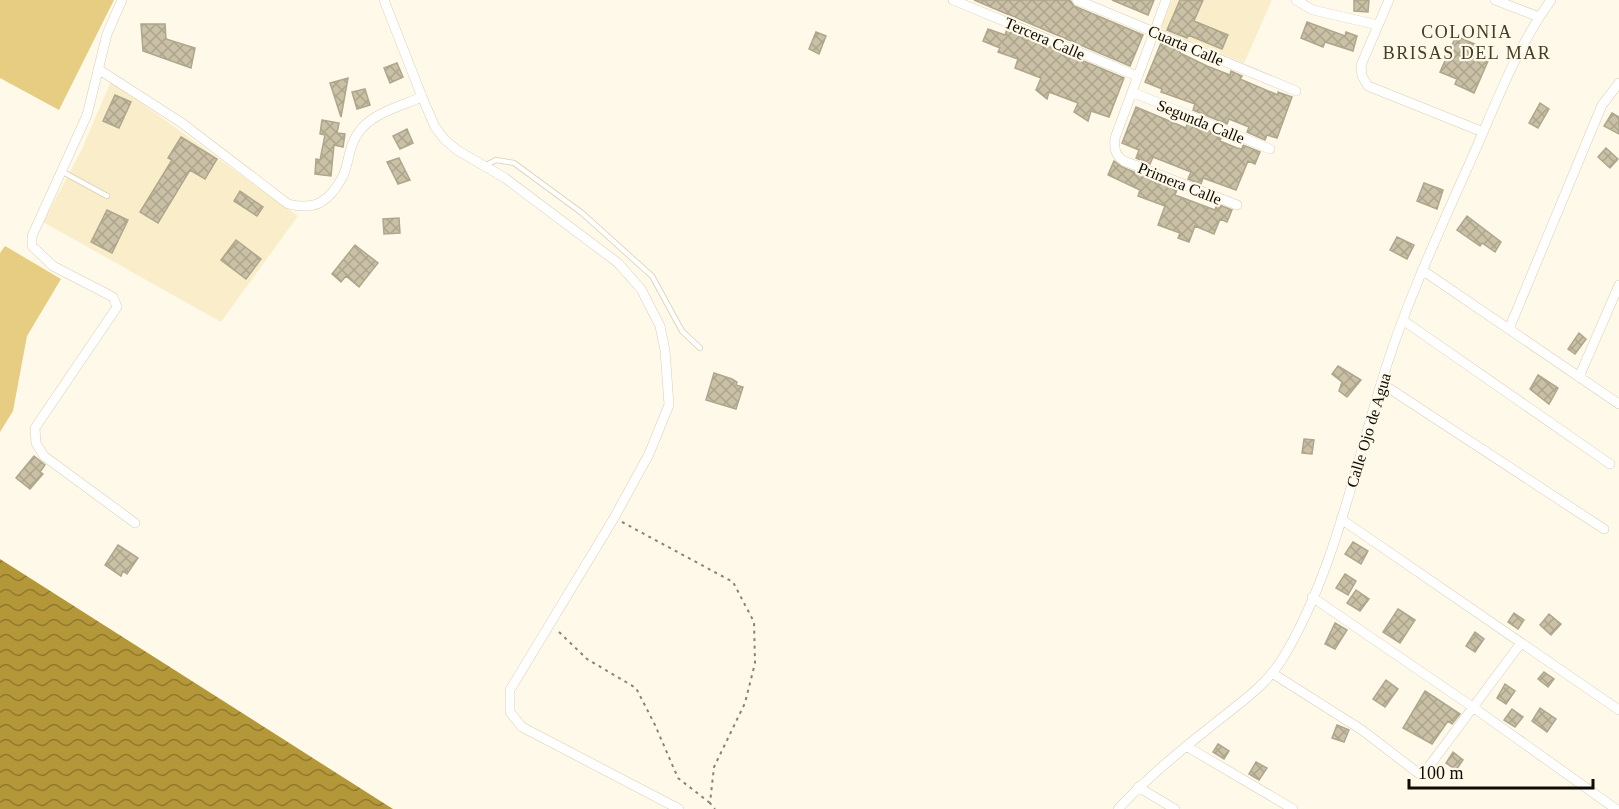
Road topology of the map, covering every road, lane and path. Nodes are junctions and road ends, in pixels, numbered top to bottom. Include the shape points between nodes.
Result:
1 (122, 0) edge
2 (384, 0) edge
3 (953, 0) edge
4 (1077, 0) edge
5 (1166, 0) edge
6 (1296, 0) edge
7 (1389, 0) edge
8 (1495, 0) edge
9 (1551, 0) edge
10 (1539, 17) junction
11 (1378, 25) junction
12 (1154, 32) junction
13 (98, 69) junction
14 (1137, 76) junction
15 (1619, 83) edge
16 (1296, 91) dead end
17 (1132, 92) junction
18 (422, 97) junction
19 (1483, 132) junction
20 (1270, 149) dead end
21 (486, 165) junction
22 (63, 172) junction
23 (107, 196) dead end
24 (1237, 205) dead end
25 (1422, 270) junction
26 (1619, 285) edge
27 (1404, 321) junction
28 (1509, 329) junction
29 (700, 348) dead end
30 (1579, 377) junction
31 (1381, 383) junction
32 (1619, 404) edge
33 (1610, 464) dead end
34 (614, 518) junction
35 (1341, 519) junction
36 (135, 523) dead end
37 (1604, 529) dead end
38 (1312, 597) junction
39 (556, 613) junction
40 (1521, 643) junction
41 (1272, 673) junction
42 (1474, 708) junction
43 (1619, 710) edge
44 (1186, 746) junction
45 (1138, 787) junction
46 (710, 804) junction
47 (679, 809) edge
48 (714, 809) edge
49 (1118, 809) edge
50 (1175, 809) edge
51 (1293, 809) edge
52 (1616, 809) edge

1 - 13 street
2 - 18 street
3 - 14 street, Tercera Calle
4 - 12 street, Cuarta Calle
5 - 12 street
6 - 11 street via 1313,10
7 - 11 street
8 - 10 street
9 - 10 street, Calle Ojo de Agua
10 - 19 street, Calle Ojo de Agua
11 - 19 street via 1361,65 1368,86
12 - 14 street
12 - 16 street, Cuarta Calle
13 - 18 street via 182,123 288,204 305,208 323,203 344,175 351,146 374,117
13 - 22 street via 87,115
14 - 17 street
15 - 28 street via 1602,105
17 - 20 street, Segunda Calle
17 - 24 street, Primera Calle via 1115,138 1118,156
18 - 21 street via 445,140
19 - 25 street, Calle Ojo de Agua
21 - 29 lane via 496,160 514,163 582,213 652,276 682,331
21 - 34 street via 618,263 641,289 660,326 669,405 649,454
22 - 23 lane
22 - 36 street via 32,236 32,246 53,266 113,297 117,307 35,428 36,443 44,456
25 - 27 street, Calle Ojo de Agua
25 - 28 street
26 - 30 street
27 - 31 street, Calle Ojo de Agua
27 - 33 street
28 - 30 street
30 - 32 street
31 - 35 street, Calle Ojo de Agua
31 - 37 street
34 - 39 street
34 - 46 path via 734,582 754,622 752,673 745,703 714,767
35 - 38 street, Calle Ojo de Agua
35 - 40 street
38 - 41 street, Calle Ojo de Agua
38 - 42 street
39 - 46 path via 559,634 587,659 636,688 678,778
39 - 47 street via 510,690 510,712 522,727
40 - 42 street
40 - 43 street
41 - 42 street via 1362,729 1418,773 1425,772
41 - 44 street, Calle Ojo de Agua
42 - 52 street
44 - 45 street, Calle Ojo de Agua
44 - 51 street
45 - 49 street, Calle Ojo de Agua
45 - 50 street
46 - 48 path

